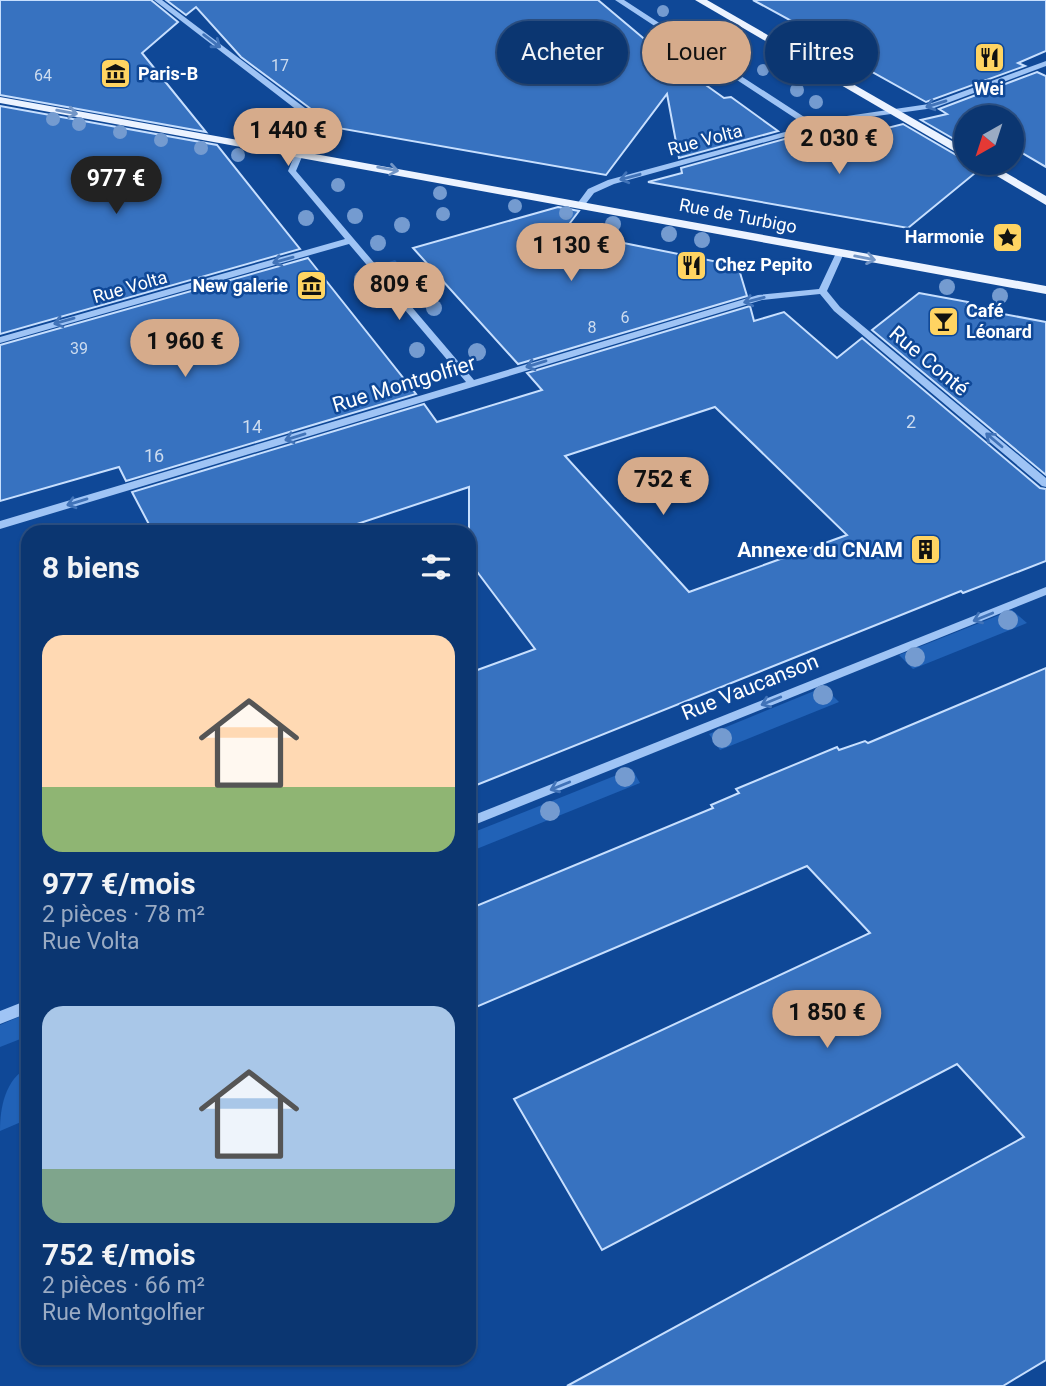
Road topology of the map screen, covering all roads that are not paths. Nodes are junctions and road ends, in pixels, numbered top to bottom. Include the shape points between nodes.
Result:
1 (158, 0) edge
2 (619, 0) edge
3 (700, 0) edge
4 (1046, 63) edge
5 (0, 100) edge
6 (893, 112) junction
7 (813, 126) junction
8 (954, 147) edge
9 (300, 153) junction
10 (1002, 175) edge
11 (1046, 201) edge
12 (581, 204) junction
13 (349, 241) junction
14 (840, 253) junction
15 (1046, 290) edge
16 (822, 291) junction
17 (0, 340) edge
18 (472, 383) junction
19 (1046, 484) edge
20 (0, 525) edge
21 (1046, 591) edge
22 (476, 819) edge
23 (21, 1009) edge
24 (0, 1018) edge

1 -> 9 street via 306,113 310,128
2 - 7 street
3 - 6 main road
4 -> 6 street, Rue Volta via 931,106
5 -> 9 main road, Rue de Turbigo
6 - 7 street, Rue Volta
6 - 8 main road
7 -> 12 street, Rue Volta via 611,182 591,191
9 -> 12 main road, Rue de Turbigo
9 - 13 street via 292,171
10 - 11 main road
12 - 14 main road, Rue de Turbigo
13 -> 17 street, Rue Volta
13 - 18 street
14 -> 15 main road, Rue de Turbigo
14 - 16 street
16 -> 18 street, Rue Montgolfier via 761,297
19 -> 16 street, Rue Conté via 837,309
18 -> 20 street, Rue Montgolfier
21 -> 22 street, Rue Vaucanson
23 - 24 street

